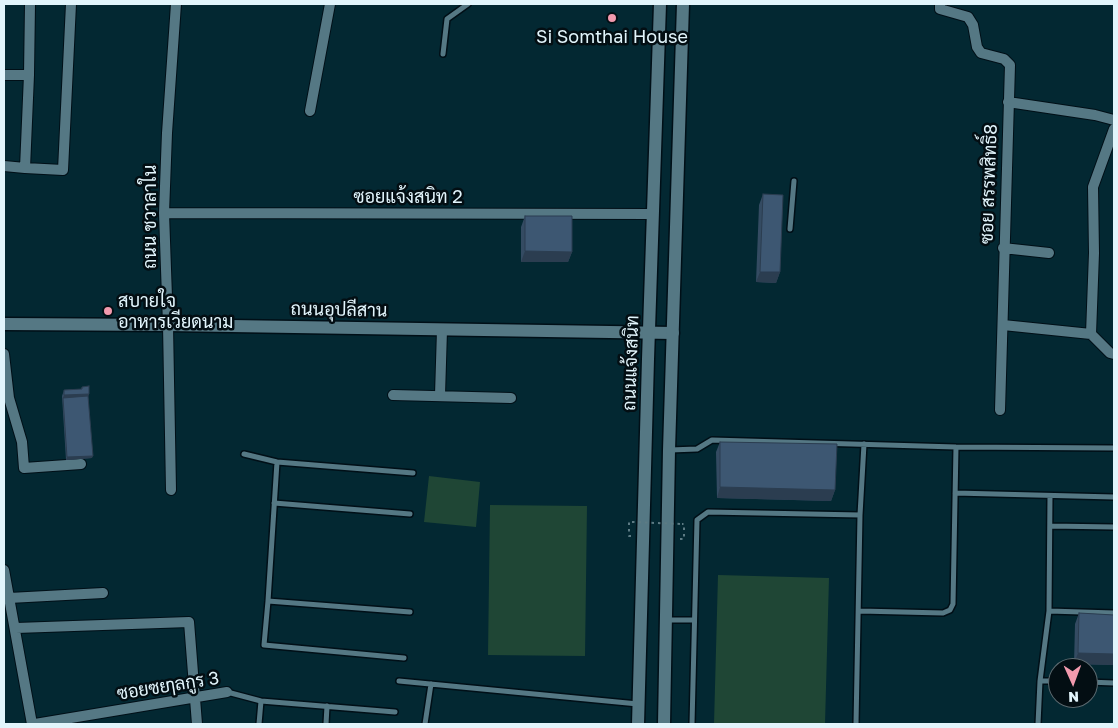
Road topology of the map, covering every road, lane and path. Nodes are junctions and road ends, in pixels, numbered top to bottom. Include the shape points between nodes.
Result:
1 (30, 4) edge
2 (71, 4) edge
3 (176, 4) edge
4 (330, 4) edge
5 (468, 4) edge
6 (660, 4) edge
7 (683, 4) edge
8 (940, 4) edge
9 (443, 54) dead end
10 (4, 75) edge
11 (29, 75) junction
12 (1008, 102) junction
13 (310, 111) dead end
14 (1114, 120) edge
15 (1114, 129) edge
16 (4, 166) edge
17 (25, 168) junction
18 (794, 181) dead end
19 (164, 213) junction
20 (653, 214) junction
21 (790, 229) dead end
22 (1003, 248) junction
23 (1050, 253) dead end
24 (4, 324) edge
25 (168, 325) junction
26 (1003, 325) junction
27 (442, 330) junction
28 (649, 333) junction
29 (673, 333) junction
30 (1091, 334) junction
31 (4, 354) edge
32 (1114, 354) edge
33 (393, 395) dead end
34 (440, 395) junction
35 (511, 398) dead end
36 (1000, 410) dead end
37 (864, 444) junction
38 (956, 447) junction
39 (1114, 448) edge
40 (669, 450) junction
41 (244, 454) dead end
42 (277, 462) junction
43 (81, 464) dead end
44 (413, 473) dead end
45 (171, 490) dead end
46 (955, 493) junction
47 (1050, 496) junction
48 (1114, 497) edge
49 (274, 503) junction
50 (410, 514) dead end
51 (860, 515) junction
52 (1050, 526) junction
53 (1114, 527) edge
54 (629, 536) dead end
55 (684, 539) dead end
56 (4, 570) edge
57 (103, 593) dead end
58 (6, 598) edge
59 (268, 601) junction
60 (860, 611) junction
61 (410, 612) dead end
62 (1049, 612) junction
63 (1114, 613) edge
64 (666, 620) junction
65 (694, 620) junction
66 (16, 628) junction
67 (404, 658) dead end
68 (399, 681) dead end
69 (1040, 681) junction
70 (1048, 681) edge
71 (1098, 682) edge
72 (1114, 683) edge
73 (432, 684) junction
74 (228, 692) joint
75 (196, 698) junction
76 (260, 701) junction
77 (639, 704) junction
78 (327, 706) junction
79 (395, 712) dead end
80 (34, 724) edge
81 (197, 724) edge
82 (259, 724) edge
83 (326, 724) edge
84 (425, 724) edge
85 (638, 724) edge
86 (664, 724) edge
87 (692, 724) edge
88 (856, 724) edge
89 (1038, 724) edge

1 - 11 street
2 - 17 street via 63,170
3 - 19 street, ถนน ชวาลาใน
4 - 13 street
5 - 9 lane via 447,19
6 - 20 main road, ถนนแจ้งสนิท
7 - 29 main road
8 - 12 street, ซอย สรรพสิทธิ์8 via 940,9 968,17 981,53 1004,59 1010,65
10 - 11 street
11 - 17 street
12 - 14 street
12 - 22 street, ซอย สรรพสิทธิ์8
15 - 30 street via 1093,187
16 - 17 street
18 - 21 lane
19 - 20 street, ซอยแจ้งสนิท 2
19 - 25 street, ถนน ชวาลาใน
20 - 28 main road, ถนนแจ้งสนิท
22 - 23 street
22 - 26 street, ซอย สรรพสิทธิ์8
24 - 25 main road, ถนนอุปลีสาน
25 - 27 main road, ถนนอุปลีสาน
25 - 45 street, ถนน ชวาลาใน
26 - 30 street
26 - 36 street, ซอย สรรพสิทธิ์8
27 - 28 main road, ถนนอุปลีสาน
27 - 34 street
28 - 29 main road, ถนนอุปลีสาน
28 - 77 main road, ถนนแจ้งสนิท
29 - 40 main road
30 - 32 street
31 - 43 street via 9,398 22,442 24,468
33 - 34 street
34 - 35 street
37 - 38 lane
37 - 40 lane via 712,440 697,449
37 - 51 lane
38 - 39 lane
38 - 46 lane
40 - 64 main road
41 - 42 lane
42 - 44 lane
42 - 49 lane
46 - 47 lane
46 - 60 lane via 953,604 950,610 943,613
47 - 48 lane
47 - 52 lane
49 - 50 lane
49 - 59 lane
51 - 60 lane
51 - 65 lane via 708,512 696,520
52 - 53 lane
52 - 62 lane
54 - 55 path, bridge via 629,522 684,524
56 - 58 street
57 - 58 street
58 - 66 street
59 - 61 lane
59 - 67 lane via 264,645
60 - 88 lane
62 - 63 lane
62 - 69 lane
64 - 65 lane
64 - 86 main road
65 - 87 lane
66 - 75 street via 189,622
66 - 80 street
68 - 73 lane
69 - 70 lane
69 - 89 lane
71 - 72 lane
73 - 77 lane
73 - 84 lane
74 - 75 street, ซอยซยๅลกูร 3
74 - 76 lane, ซอยซยๅลกูร 3
75 - 80 street, ซอยซยๅลกูร 3
75 - 81 street
76 - 78 lane, ซอยซยๅลกูร 3
76 - 82 lane
77 - 85 main road, ถนนแจ้งสนิท
78 - 79 lane, ซอยซยๅลกูร 3
78 - 83 lane

